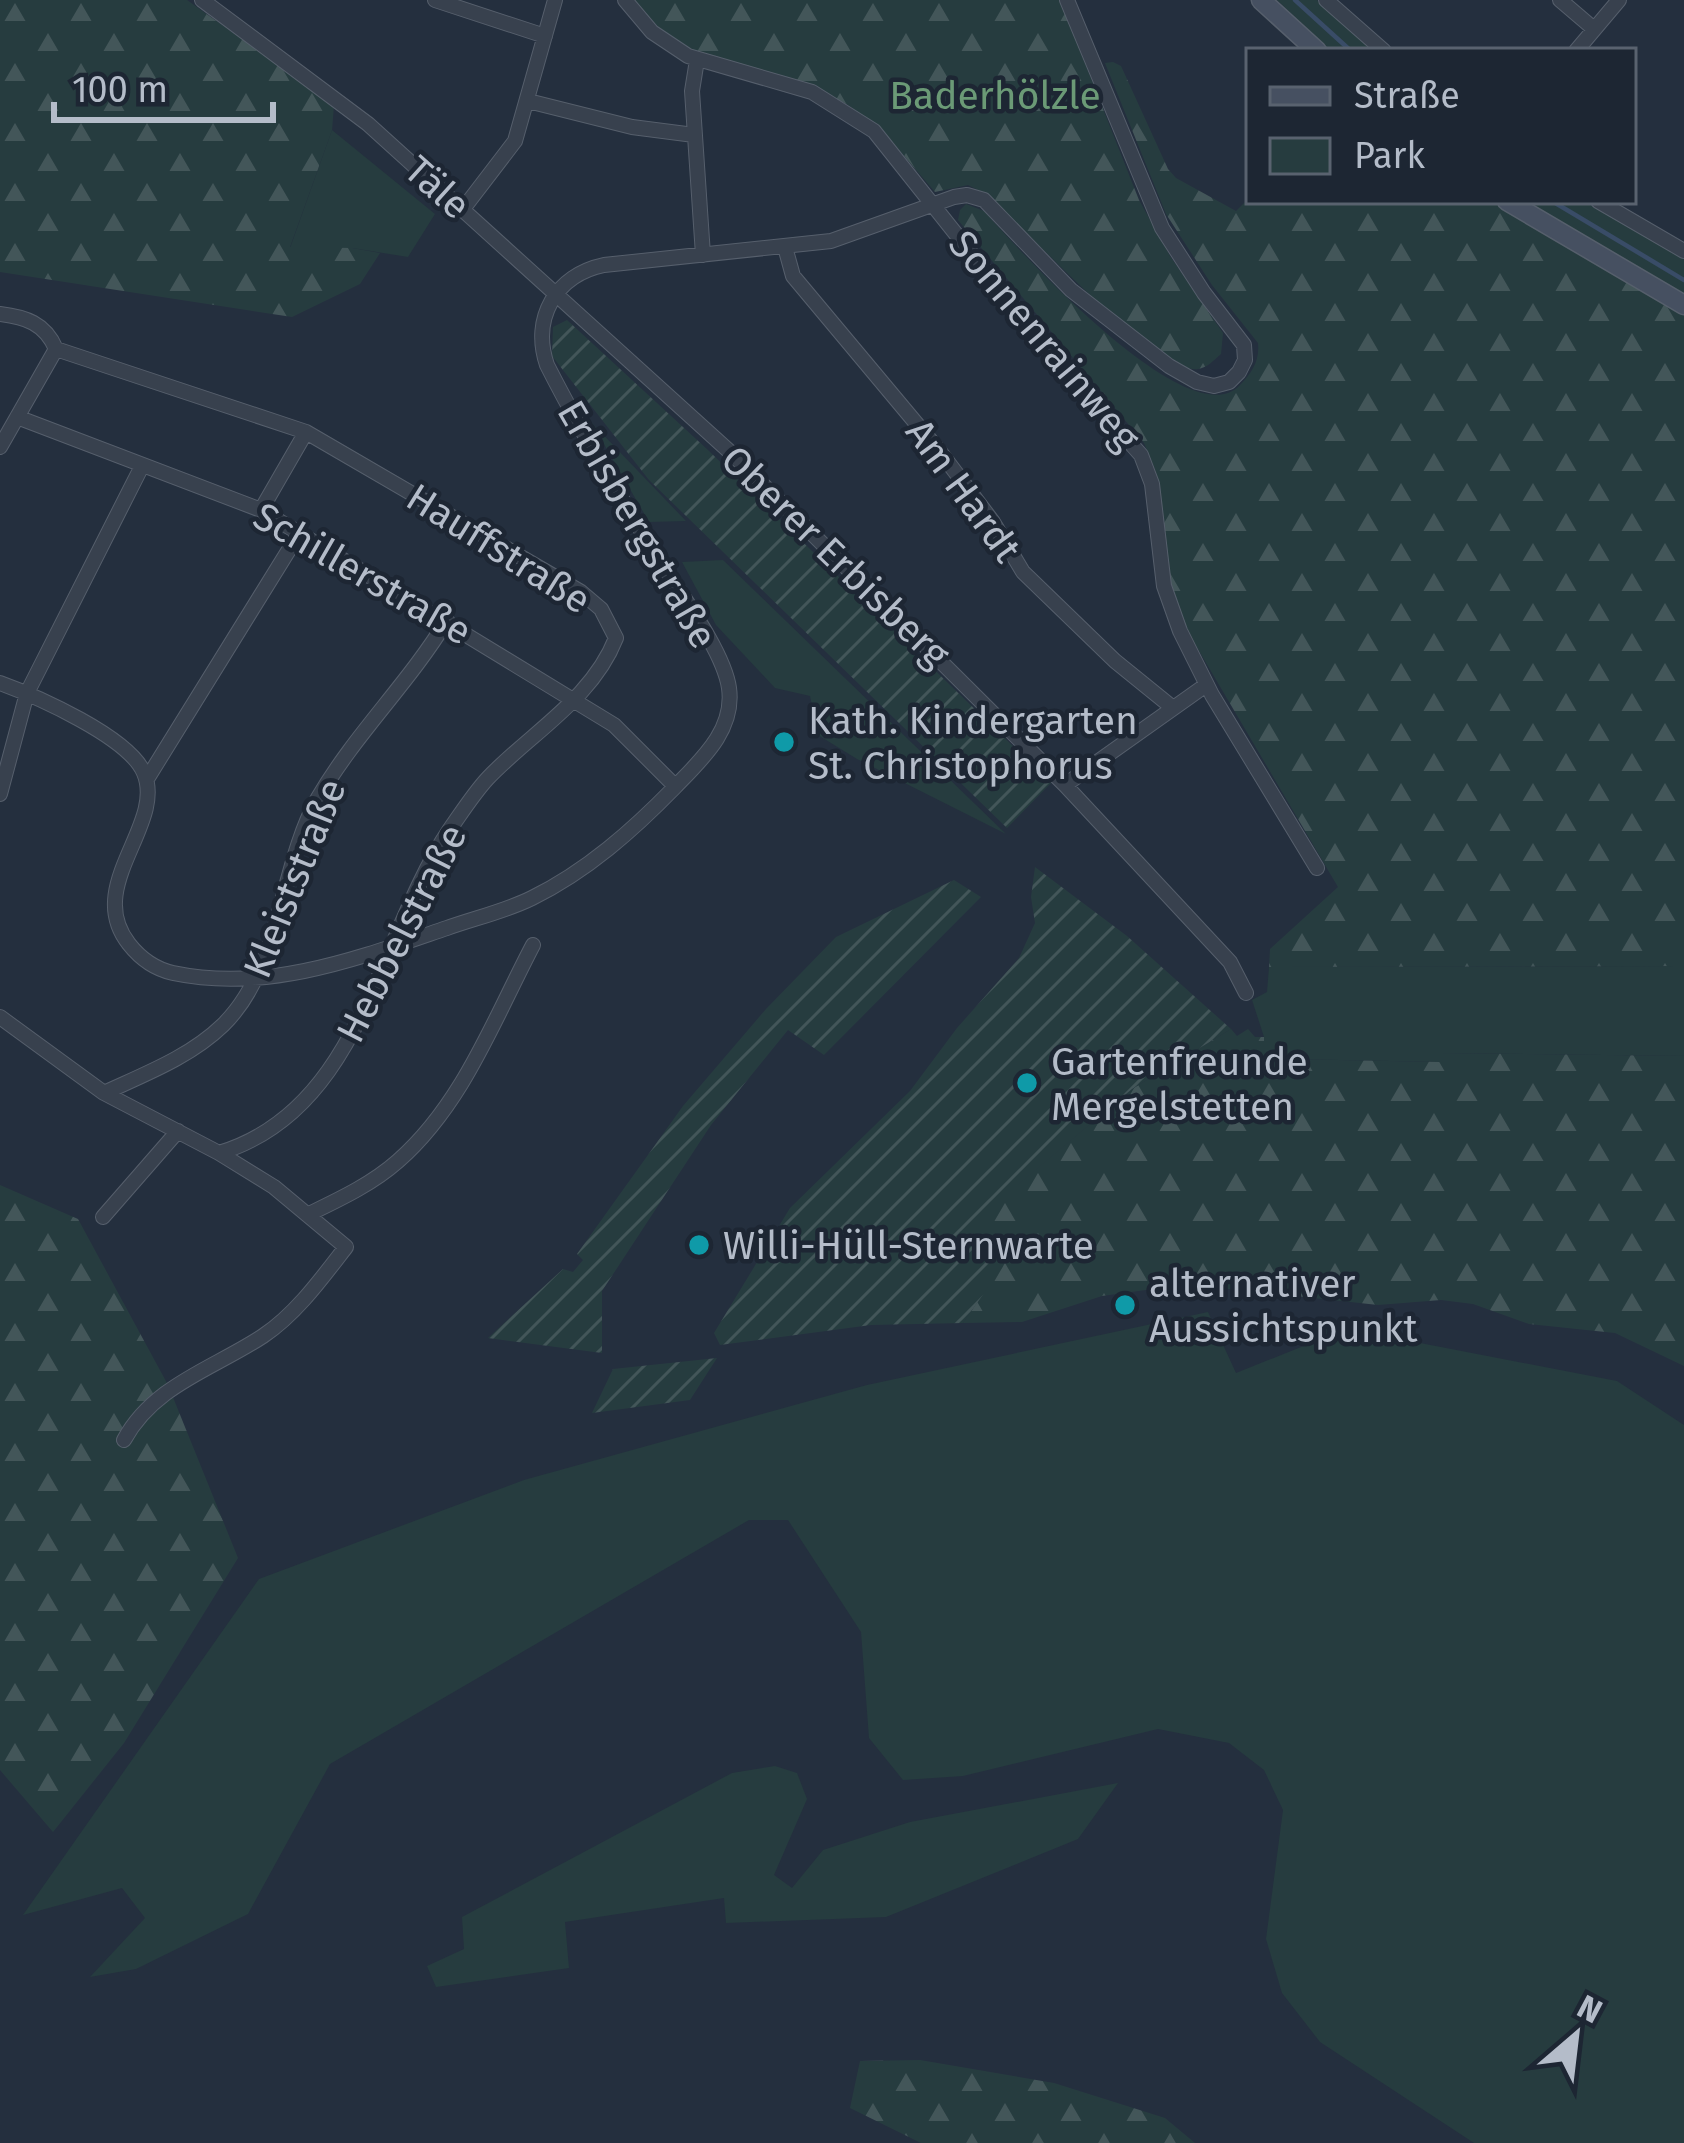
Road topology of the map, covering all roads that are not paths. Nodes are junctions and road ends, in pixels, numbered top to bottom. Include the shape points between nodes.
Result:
1 (202, 0) edge
2 (435, 0) edge
3 (556, 0) edge
4 (625, 0) edge
5 (1067, 0) edge
6 (1262, 0) edge
7 (1326, 0) edge
8 (1560, 0) edge
9 (1619, 0) edge
10 (1594, 29) junction
11 (545, 36) junction
12 (1314, 48) edge
13 (1381, 48) edge
14 (1578, 48) edge
15 (698, 60) junction
16 (528, 101) junction
17 (694, 135) junction
18 (1512, 204) edge
19 (1603, 204) edge
20 (933, 205) junction
21 (463, 209) junction
22 (784, 247) junction
23 (1684, 251) edge
24 (703, 255) junction
25 (555, 294) junction
26 (1684, 305) edge
27 (0, 314) edge
28 (56, 349) junction
29 (16, 417) junction
30 (306, 431) junction
31 (0, 446) edge
32 (142, 466) junction
33 (261, 510) junction
34 (300, 532) junction
35 (446, 620) junction
36 (0, 683) edge
37 (1206, 685) junction
38 (27, 693) junction
39 (575, 699) junction
40 (1173, 709) junction
41 (147, 779) junction
42 (1065, 785) junction
43 (676, 787) junction
44 (0, 794) edge
45 (1317, 868) dead end
46 (533, 945) dead end
47 (393, 946) junction
48 (256, 978) junction
49 (1246, 993) dead end
50 (0, 1017) edge
51 (104, 1093) junction
52 (178, 1131) junction
53 (219, 1153) junction
54 (309, 1214) junction
55 (104, 1217) dead end
56 (124, 1440) dead end

1 - 21 street, Täle via 330,92
2 - 11 street
3 - 11 street
4 - 15 street, Sonnenrainweg via 652,32
5 - 20 street via 1162,228 1244,345 1239,372 1222,386 1197,382 1071,290 984,200 961,195
6 - 12 main road
7 - 13 street
8 - 10 street
9 - 10 street
10 - 14 street
11 - 16 street
15 - 17 street
15 - 20 street, Sonnenrainweg via 796,86 844,109 886,142
16 - 17 street
16 - 21 street via 515,141
17 - 24 street
18 - 26 main road
19 - 23 street
20 - 22 street via 845,237
20 - 37 street, Sonnenrainweg via 1142,454 1164,586
21 - 25 street, Täle
22 - 24 street
22 - 40 street, Am Hardt via 793,276 960,477 1023,572
24 - 25 street via 592,267
25 - 42 street, Oberer Erbisberg via 730,452
25 - 43 street, Erbisbergstraße via 542,320 547,365 729,687 728,719
27 - 28 street, Hauffstraße via 40,325
28 - 29 street
28 - 30 street, Hauffstraße
29 - 31 street
29 - 32 street, Schillerstraße
30 - 33 street
30 - 39 street, Hauffstraße via 602,609 616,638
32 - 33 street, Schillerstraße
32 - 38 street
33 - 34 street, Schillerstraße
34 - 35 street, Schillerstraße
34 - 41 street, Erbisbergstraße
35 - 39 street, Schillerstraße
35 - 48 street, Kleiststraße via 316,802
36 - 38 street
37 - 40 street
37 - 45 street, Sonnenrainweg
38 - 41 street via 112,740
38 - 44 street
39 - 43 street, Schillerstraße via 645,752
39 - 47 street, Hebbelstraße via 486,780 424,871
40 - 42 street
41 - 48 street, Erbisbergstraße via 117,885 118,929 147,963 172,973
42 - 49 street, Oberer Erbisberg via 1230,962
43 - 47 street, Erbisbergstraße via 587,865 530,898
46 - 54 street via 446,1106 400,1160
47 - 48 street, Erbisbergstraße via 313,972
47 - 53 street, Hebbelstraße via 355,1026 306,1099
48 - 51 street, Kleiststraße via 220,1028 179,1058
50 - 51 street
51 - 52 street
52 - 53 street
52 - 55 street
53 - 54 street
54 - 56 street via 346,1247 320,1281 266,1334 174,1385

